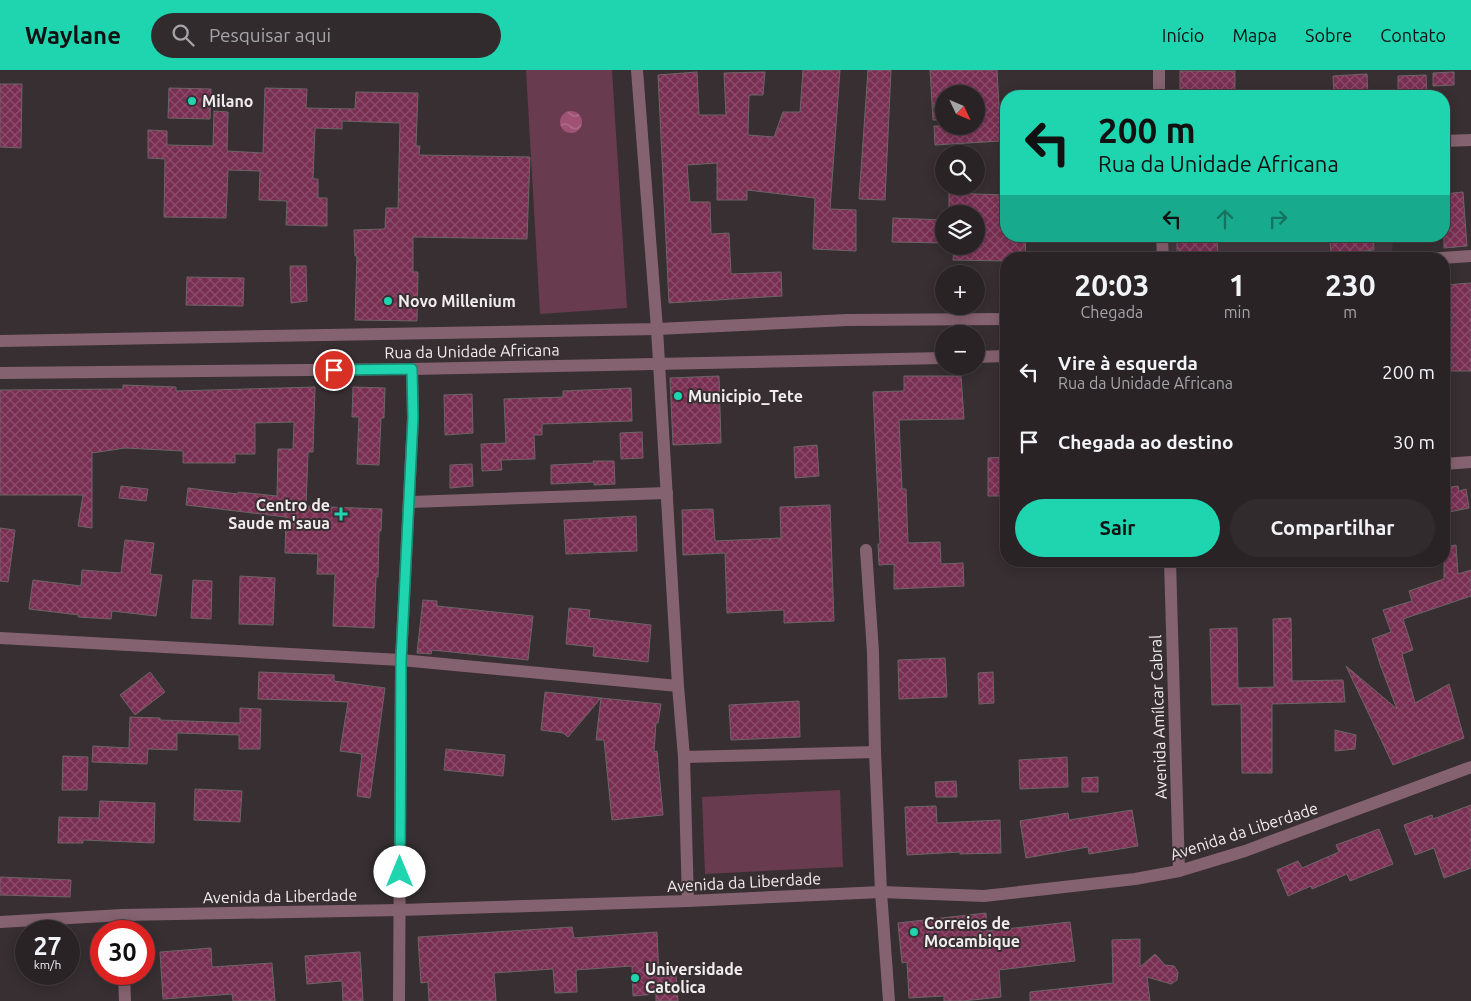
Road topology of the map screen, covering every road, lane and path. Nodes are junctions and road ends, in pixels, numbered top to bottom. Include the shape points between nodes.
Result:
1 (637, 70) edge
2 (1159, 70) edge
3 (1159, 90) edge
4 (1471, 140) edge
5 (1450, 141) edge
6 (1471, 256) edge
7 (1450, 257) edge
8 (1000, 319) edge
9 (657, 328) junction
10 (0, 341) edge
11 (1000, 356) edge
12 (985, 357) edge
13 (935, 358) edge
14 (660, 363) junction
15 (412, 369) junction
16 (0, 373) edge
17 (1471, 462) edge
18 (1450, 464) edge
19 (667, 493) junction
20 (410, 502) junction
21 (866, 550) dead end
22 (1170, 567) edge
23 (0, 638) edge
24 (401, 660) junction
25 (678, 686) junction
26 (875, 752) junction
27 (684, 757) junction
28 (1471, 767) edge
29 (1179, 871) junction
30 (881, 892) junction
31 (688, 901) junction
32 (400, 910) junction
33 (122, 915) junction
34 (122, 920) edge
35 (0, 922) edge
36 (124, 985) edge
37 (125, 1001) edge
38 (399, 1001) edge
39 (889, 1001) edge

1 - 9 street
2 - 3 street
4 - 5 street
6 - 7 street
8 - 9 street, Rua da Unidade Africana via 847,320
9 - 10 street, Rua da Unidade Africana
9 - 14 street
11 - 12 street
13 - 14 street, Rua da Unidade Africana
14 - 15 street, Rua da Unidade Africana
14 - 19 street
15 - 16 street, Rua da Unidade Africana
15 - 20 street
17 - 18 street
19 - 20 street
19 - 25 street
20 - 24 street
21 - 26 street
22 - 29 street, Avenida Amílcar Cabral
23 - 24 street
24 - 25 street
24 - 32 street
25 - 27 street
26 - 27 street
26 - 30 street
27 - 31 street
28 - 29 street, Avenida da Liberdade via 1245,851
29 - 30 street, Avenida da Liberdade via 984,896
30 - 31 street, Avenida da Liberdade
30 - 39 street
31 - 32 street, Avenida da Liberdade
32 - 33 street, Avenida da Liberdade
32 - 38 street
33 - 34 street
33 - 35 street, Avenida da Liberdade
36 - 37 street

